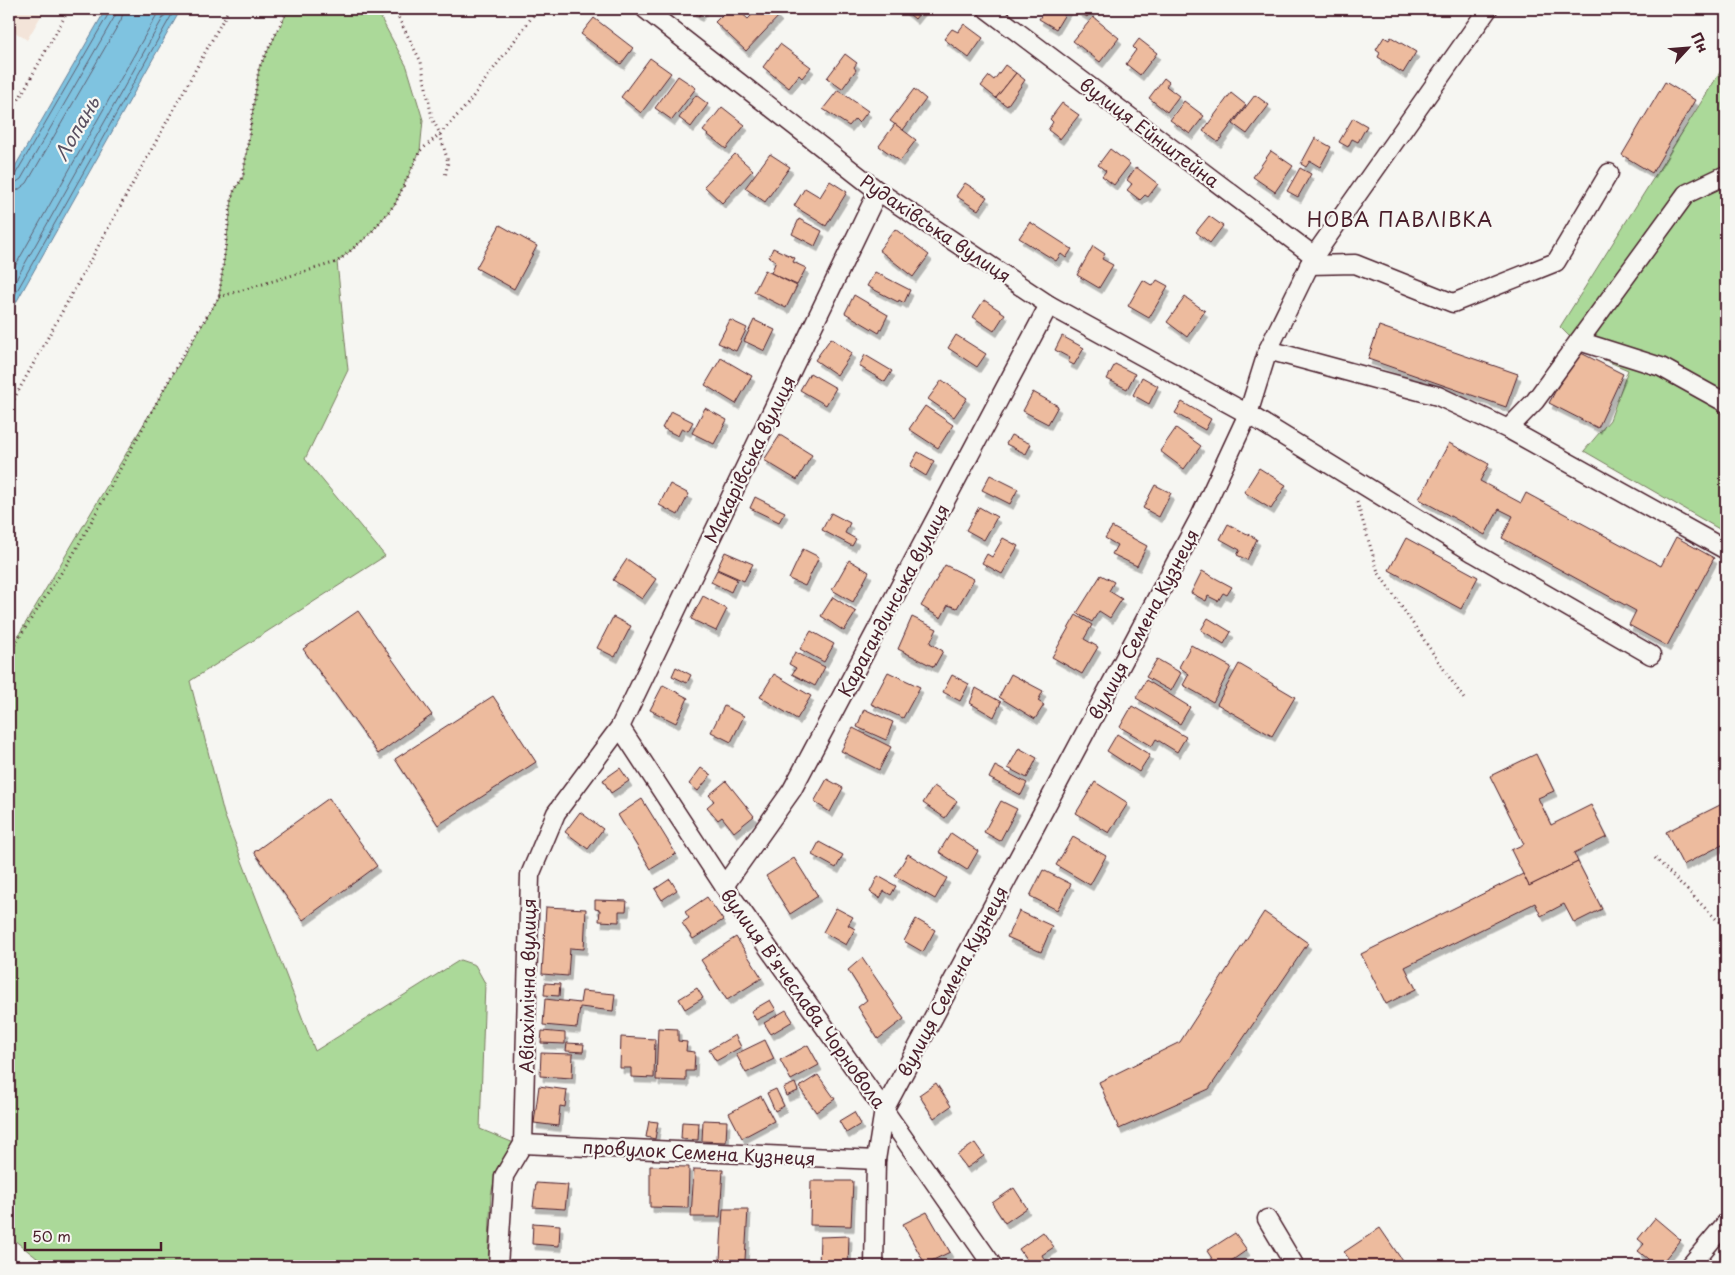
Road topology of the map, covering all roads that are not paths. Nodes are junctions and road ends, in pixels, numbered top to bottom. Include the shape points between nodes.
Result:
1 (645, 9) edge
2 (987, 9) edge
3 (1488, 9) edge
4 (1608, 173) dead end
5 (1726, 175) edge
6 (878, 190) junction
7 (1312, 260) junction
8 (1049, 305) junction
9 (1579, 341) junction
10 (1268, 350) junction
11 (1726, 403) edge
12 (1248, 414) junction
13 (1508, 428) junction
14 (1726, 550) edge
15 (1651, 655) dead end
16 (620, 727) junction
17 (724, 886) junction
18 (884, 1110) junction
19 (523, 1136) junction
20 (876, 1160) junction
21 (1266, 1219) dead end
22 (1726, 1222) edge
23 (498, 1266) edge
24 (874, 1266) edge
25 (993, 1266) edge
26 (1295, 1266) edge
27 (1690, 1266) edge

1 - 6 street, Рудаківська вулиця
2 - 7 street, вулиця Ейнштейна
3 - 7 street, вулиця Семена Кузнеця
4 - 7 street via 1556,262 1453,303 1355,264
5 - 9 street via 1686,194
6 - 8 street, Рудаківська вулиця
6 - 16 street, Макарівська вулиця
7 - 10 street, вулиця Семена Кузнеця
8 - 12 street, Рудаківська вулиця
8 - 17 street, Карагандинська вулиця via 792,790
9 - 11 street via 1661,367
9 - 13 street via 1535,401
10 - 12 street, вулиця Семена Кузнеця
10 - 13 street via 1438,396
12 - 15 street, Рудаківська вулиця via 1474,553
12 - 18 street, вулиця Семена Кузнеця via 1200,517
13 - 14 street
16 - 17 street, вулиця В'ячеслава Чорновола
16 - 19 street, Авіахімічна вулиця via 556,813 530,875
17 - 18 street, вулиця В'ячеслава Чорновола
18 - 20 street, вулиця Семена Кузнеця
18 - 25 street, вулиця В'ячеслава Чорновола
19 - 20 street, провулок Семена Кузнеця
19 - 23 street, Авіахімічна вулиця via 504,1176
20 - 24 street, вулиця Семена Кузнеця
21 - 26 street
22 - 27 street

